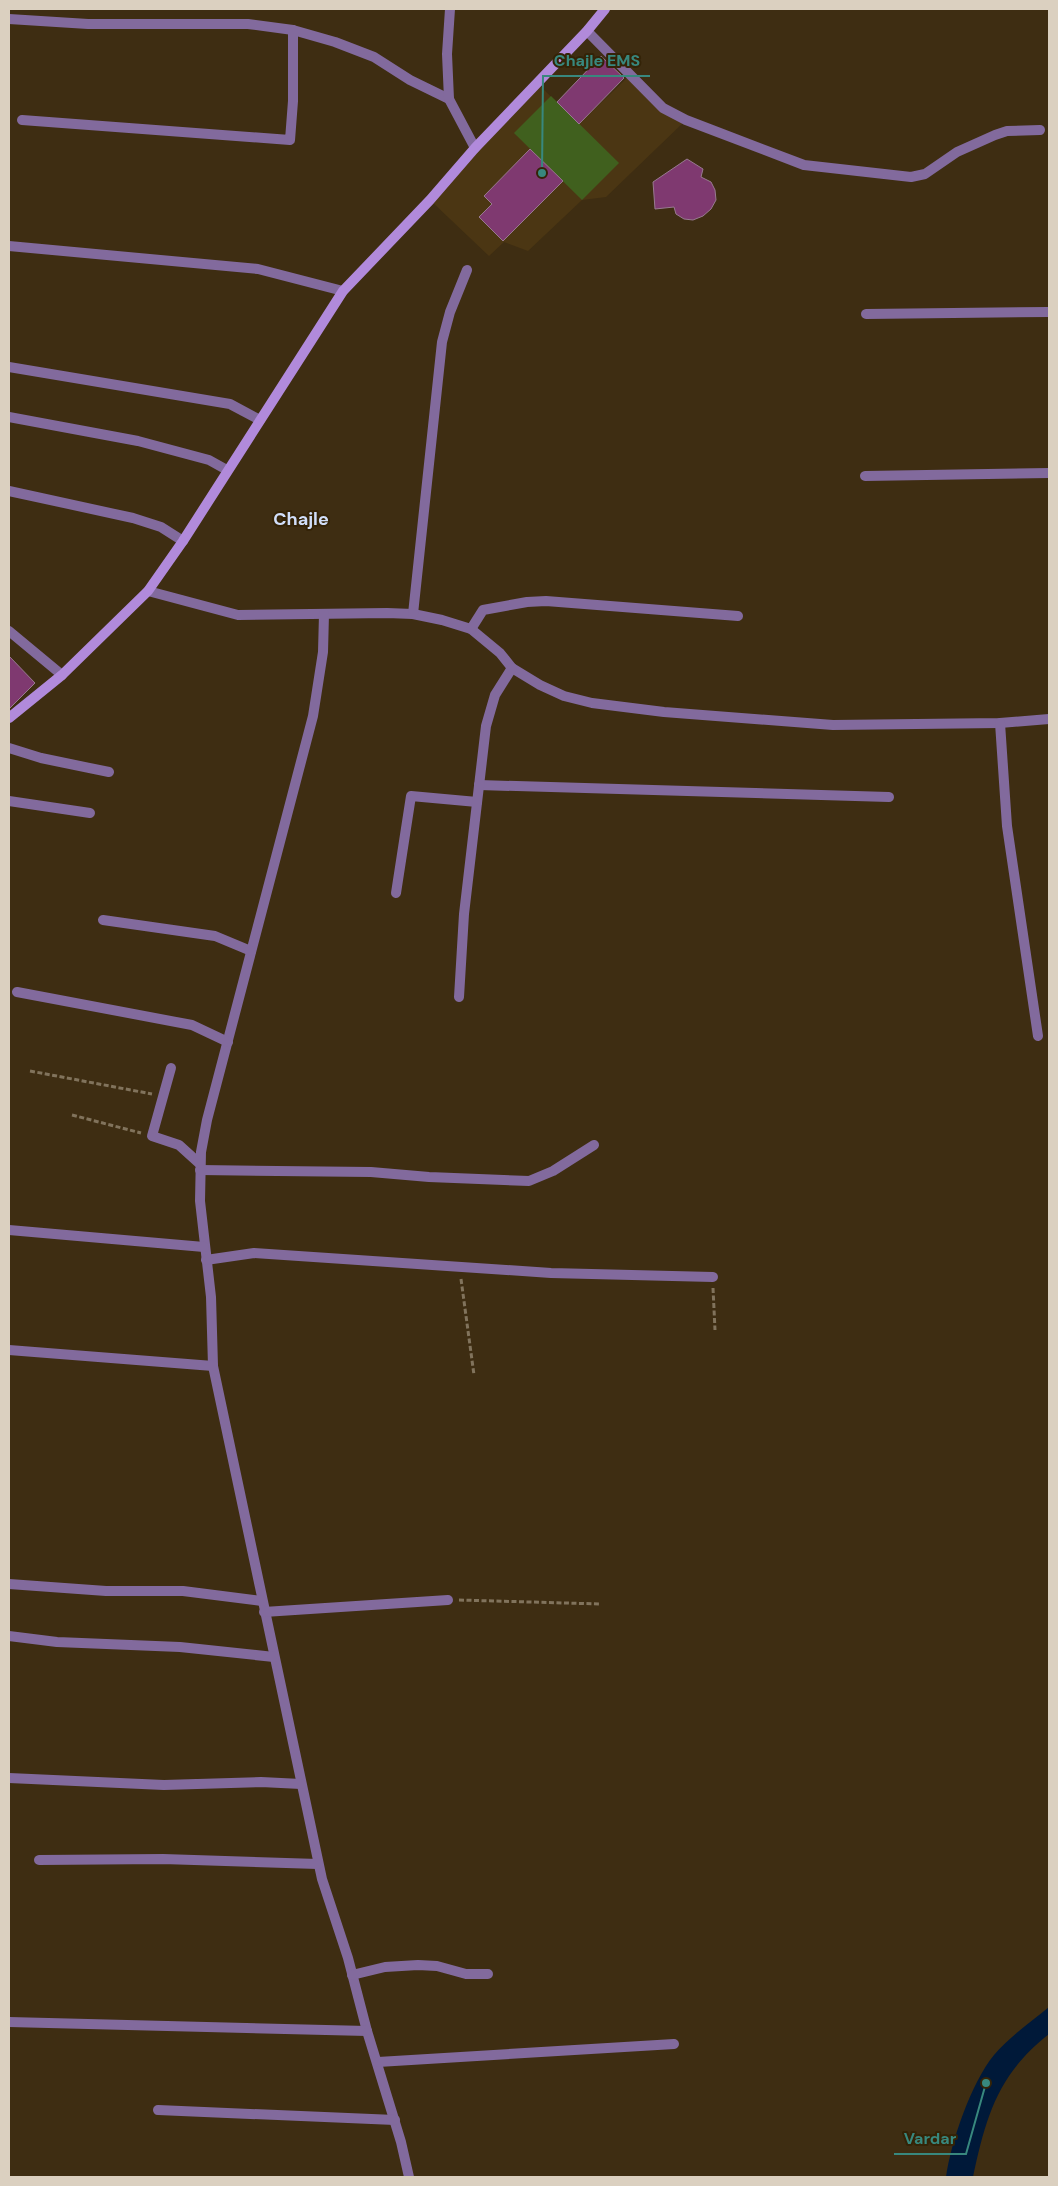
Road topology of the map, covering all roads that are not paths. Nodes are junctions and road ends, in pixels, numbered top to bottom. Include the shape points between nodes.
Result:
1 (450, 9) edge
2 (605, 9) edge
3 (9, 19) edge
4 (293, 30) junction
5 (587, 31) junction
6 (449, 99) junction
7 (22, 120) dead end
8 (1040, 130) dead end
9 (475, 148) junction
10 (9, 246) edge
11 (467, 270) dead end
12 (343, 291) junction
13 (1049, 312) edge
14 (866, 314) dead end
15 (9, 367) edge
16 (9, 417) edge
17 (260, 420) junction
18 (227, 470) junction
19 (1049, 473) edge
20 (865, 476) dead end
21 (9, 491) edge
22 (183, 541) junction
23 (148, 591) junction
24 (324, 614) junction
25 (413, 614) junction
26 (738, 616) dead end
27 (471, 629) junction
28 (9, 631) edge
29 (512, 668) junction
30 (62, 675) junction
31 (9, 718) edge
32 (1049, 720) edge
33 (1000, 723) junction
34 (9, 748) edge
35 (108, 772) dead end
36 (479, 784) junction
37 (889, 798) dead end
38 (9, 801) edge
39 (477, 802) junction
40 (90, 813) dead end
41 (396, 893) dead end
42 (103, 920) dead end
43 (252, 952) junction
44 (17, 992) dead end
45 (459, 997) dead end
46 (1038, 1036) dead end
47 (228, 1042) junction
48 (171, 1068) dead end
49 (594, 1144) dead end
50 (200, 1167) junction
51 (9, 1230) edge
52 (204, 1247) junction
53 (206, 1260) junction
54 (713, 1277) road end
55 (9, 1350) edge
56 (213, 1366) junction
57 (9, 1584) edge
58 (448, 1600) road end
59 (262, 1601) junction
60 (264, 1612) junction
61 (9, 1636) edge
62 (274, 1657) junction
63 (9, 1778) edge
64 (301, 1784) junction
65 (39, 1860) dead end
66 (318, 1864) junction
67 (488, 1974) dead end
68 (352, 1975) junction
69 (9, 2022) edge
70 (367, 2030) junction
71 (674, 2044) dead end
72 (378, 2062) junction
73 (158, 2110) dead end
74 (395, 2120) junction
75 (409, 2177) edge

1 - 6 street
2 - 5 main road
3 - 4 street via 88,24 248,24
4 - 6 street via 374,57
4 - 7 street via 290,140
5 - 8 street via 663,108 686,120 804,165 911,177 925,174 956,152 995,135 1007,131
5 - 9 main road
6 - 9 street
9 - 12 main road
10 - 12 street via 258,269
11 - 25 street via 442,342
12 - 17 main road
13 - 14 street
15 - 17 street via 230,404
16 - 18 street via 138,441 209,460
17 - 18 main road
18 - 22 main road
19 - 20 street
21 - 22 street via 134,518 161,527
22 - 23 main road
23 - 24 street via 238,615
23 - 30 main road
24 - 25 street
24 - 43 street via 324,652 313,716
25 - 27 street
26 - 27 street via 546,601 483,610
27 - 29 street via 500,653
28 - 30 street
29 - 33 street via 564,696 592,704 833,724
29 - 36 street via 489,710
30 - 31 main road
32 - 33 street
33 - 46 street via 1008,826
34 - 35 street
36 - 37 street
36 - 39 street
38 - 40 street
39 - 41 street via 411,796
39 - 45 street via 464,914
42 - 43 street via 215,936
43 - 47 street
44 - 47 street via 192,1025
47 - 50 street via 207,1120
48 - 50 street via 152,1136 179,1145
49 - 50 street via 553,1171 529,1181
50 - 52 street
51 - 52 street
52 - 53 street
53 - 54 street via 254,1254 551,1273
53 - 56 street via 211,1297
55 - 56 street
56 - 59 street
57 - 59 street via 106,1591 183,1591
58 - 60 street
59 - 60 street
60 - 62 street
61 - 62 street via 57,1642 180,1647
62 - 64 street
63 - 64 street via 164,1785
64 - 66 street
65 - 66 street via 163,1859
66 - 68 street
67 - 68 street via 466,1974 438,1966 418,1965 385,1967
68 - 70 street
69 - 70 street
70 - 72 street
71 - 72 street
72 - 74 street
73 - 74 street
74 - 75 street

